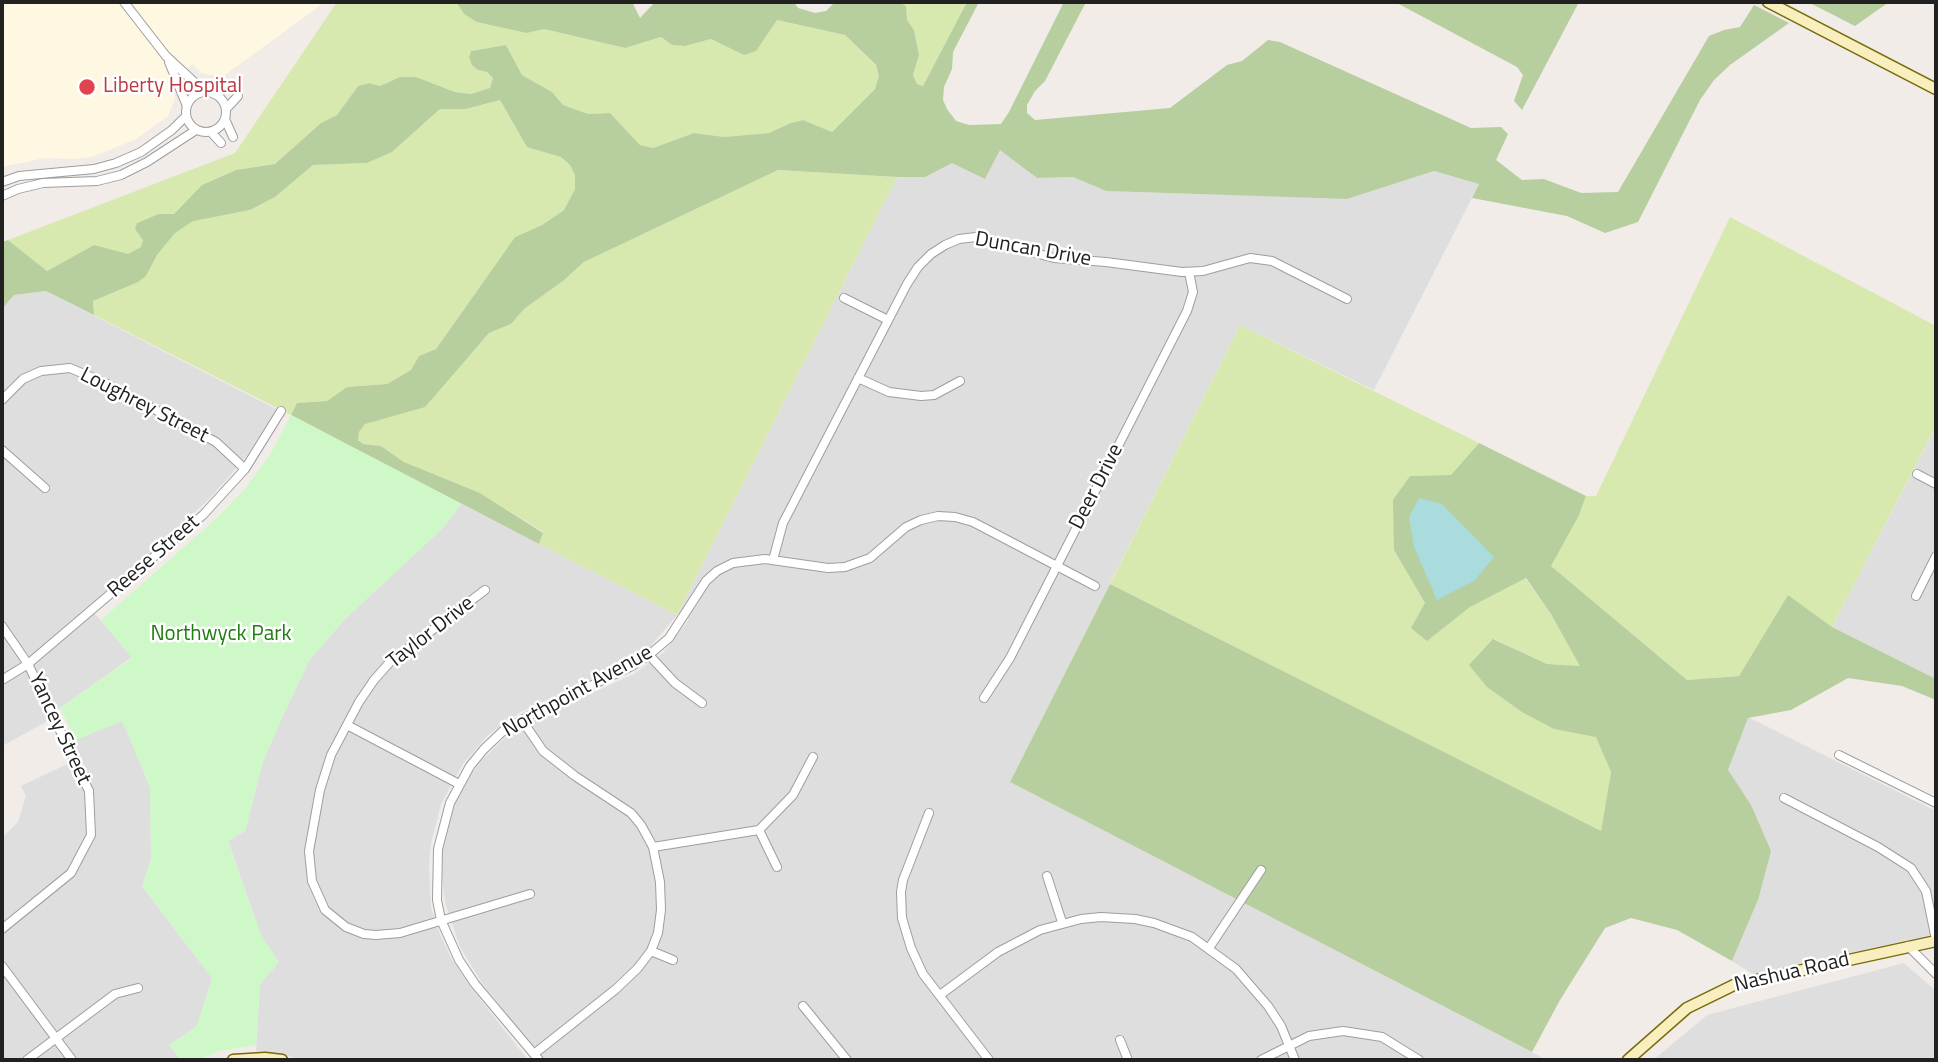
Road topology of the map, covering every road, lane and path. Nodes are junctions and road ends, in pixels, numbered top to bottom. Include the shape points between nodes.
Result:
1 (124, 2) edge
2 (1768, 2) edge
3 (166, 56) junction
4 (232, 86) dead end
5 (1936, 89) edge
6 (205, 92) junction
7 (214, 94) junction
8 (239, 96) dead end
9 (187, 106) junction
10 (226, 109) junction
11 (186, 116) junction
12 (225, 119) junction
13 (196, 130) junction
14 (211, 132) junction
15 (233, 137) dead end
16 (221, 143) dead end
17 (2, 182) edge
18 (2, 196) edge
19 (1189, 272) junction
20 (844, 298) dead end
21 (1347, 299) dead end
22 (888, 320) junction
23 (858, 378) junction
24 (960, 381) dead end
25 (2, 400) edge
26 (281, 411) dead end
27 (2, 450) edge
28 (245, 469) junction
29 (1917, 474) dead end
30 (1936, 484) edge
31 (45, 488) dead end
32 (1936, 556) edge
33 (772, 560) junction
34 (1057, 566) junction
35 (1095, 586) dead end
36 (485, 590) dead end
37 (1916, 596) dead end
38 (2, 626) edge
39 (649, 655) junction
40 (29, 664) junction
41 (2, 680) edge
42 (984, 698) dead end
43 (702, 703) dead end
44 (522, 720) junction
45 (346, 725) junction
46 (1839, 755) dead end
47 (813, 757) dead end
48 (459, 784) junction
49 (1784, 798) dead end
50 (1936, 803) edge
51 (929, 813) dead end
52 (759, 830) junction
53 (653, 846) junction
54 (777, 867) dead end
55 (1261, 870) dead end
56 (1047, 876) dead end
57 (530, 894) dead end
58 (442, 920) junction
59 (1062, 922) junction
60 (2, 929) edge
61 (1936, 940) edge
62 (1908, 946) junction
63 (1209, 948) junction
64 (651, 951) junction
65 (673, 960) dead end
66 (2, 965) edge
67 (1936, 974) edge
68 (138, 988) dead end
69 (940, 995) junction
70 (803, 1006) dead end
71 (56, 1038) junction
72 (1120, 1040) dead end
73 (1289, 1046) junction
74 (537, 1057) edge
75 (27, 1060) edge
76 (72, 1060) edge
77 (233, 1060) edge
78 (282, 1060) edge
79 (847, 1060) edge
80 (989, 1060) edge
81 (1128, 1060) edge
82 (1261, 1060) edge
83 (1295, 1060) edge
84 (1419, 1060) edge
85 (1628, 1060) edge

1 - 3 street
2 - 5 street
3 - 6 street
3 - 9 street
4 - 7 street
6 - 7 street
6 - 9 street
7 - 10 street
8 - 10 street
9 - 11 street
10 - 12 street
11 - 13 street
11 - 17 street via 141,152 116,163
12 - 14 street
12 - 15 street
13 - 14 street
13 - 18 street via 121,175 97,181 43,183
14 - 16 street
19 - 21 street, Duncan Drive via 1250,258 1272,261
19 - 22 street, Duncan Drive via 1072,261 976,237 959,239 918,267
19 - 34 street, Deer Drive via 1193,292 1187,311
20 - 22 street
22 - 23 street, Duncan Drive
23 - 24 street via 889,392 921,396
23 - 33 street, Duncan Drive via 783,523
25 - 28 street, Loughrey Street via 23,379 41,371 70,368 216,442
26 - 28 street, Reese Street
27 - 31 street
28 - 40 street, Reese Street via 203,515
29 - 30 street
32 - 37 street
33 - 34 street, Northpoint Avenue via 828,568 859,563 906,527 938,516 972,522
33 - 39 street, Northpoint Avenue via 742,561 717,571 669,638
34 - 35 street, Northpoint Avenue
34 - 42 street, Deer Drive
36 - 45 street, Taylor Drive via 390,662
38 - 40 street, Yancey Street
39 - 43 street
39 - 44 street, Northpoint Avenue
40 - 41 street, Reese Street
40 - 60 street, Yancey Street via 89,791 91,835 71,873
44 - 48 street, Northpoint Avenue via 484,749
44 - 53 street via 543,751 631,813
45 - 48 street
45 - 58 street, Taylor Drive via 331,755 311,831 312,881 325,910 364,934 400,933
46 - 50 street
47 - 52 street via 793,795
48 - 58 street, Northpoint Avenue via 438,849
49 - 61 street via 1911,868 1926,891
51 - 69 street via 903,880 901,905 917,961
52 - 53 street
52 - 54 street
53 - 64 street via 661,910
55 - 63 street
56 - 59 street
57 - 58 street, Taylor Drive
58 - 74 street, Northpoint Avenue via 470,979
59 - 63 street via 1135,919 1173,929
59 - 69 street via 1018,940
61 - 62 street, Nashua Road
62 - 67 street
62 - 85 street, Nashua Road via 1727,988 1687,1008
63 - 73 street via 1253,986
64 - 65 street
64 - 74 street via 616,989
66 - 71 street
68 - 71 street via 115,994
69 - 80 street
70 - 79 street
71 - 75 street
71 - 76 street
72 - 81 street
73 - 82 street
73 - 83 street
73 - 84 street via 1326,1032 1354,1031 1382,1037
77 - 78 street

